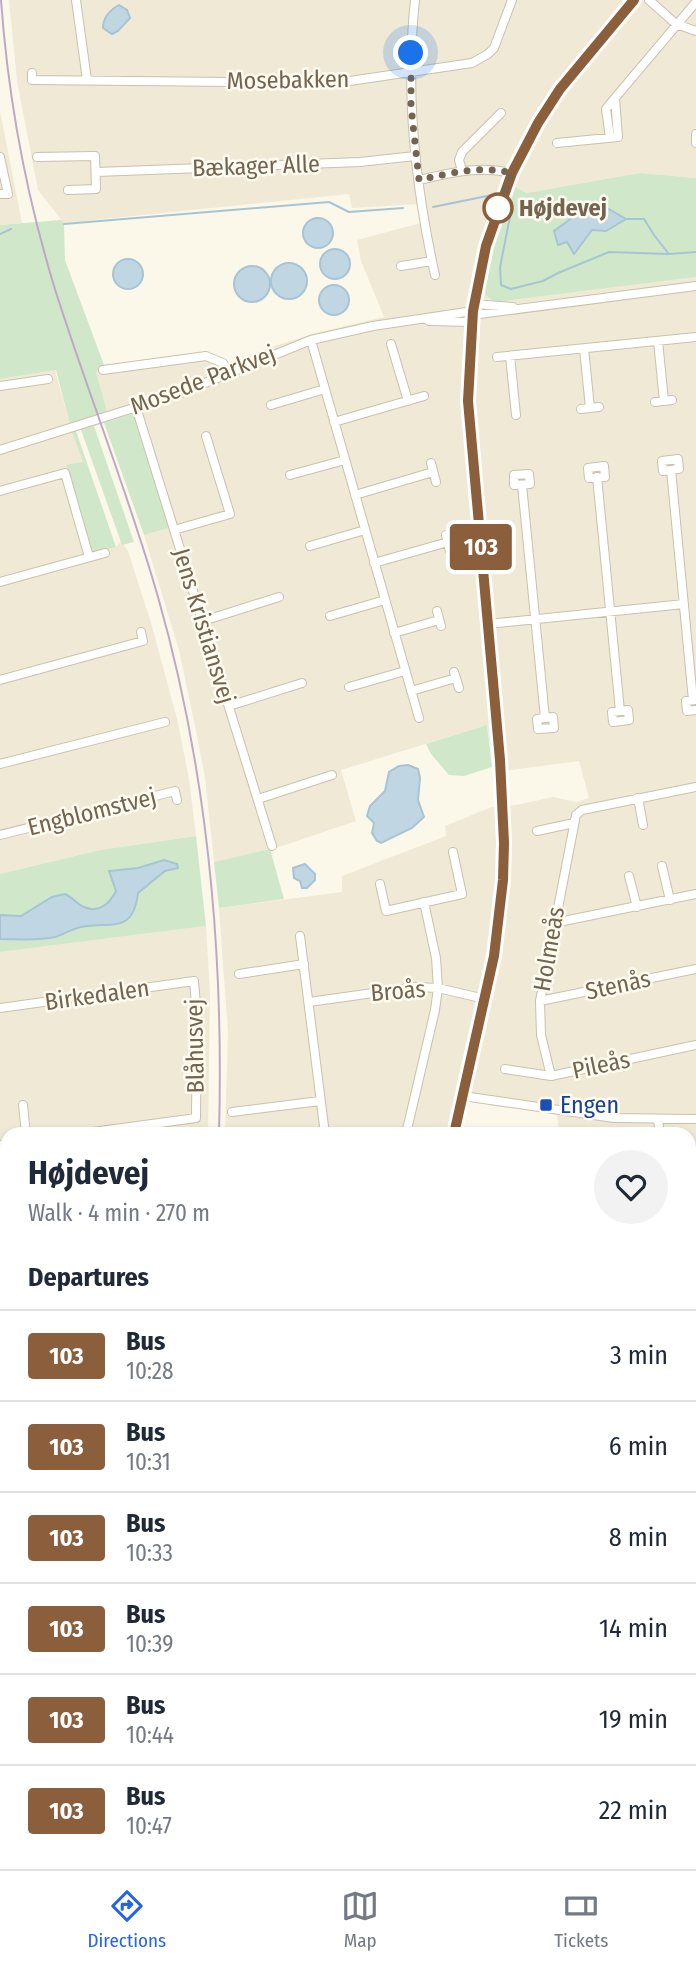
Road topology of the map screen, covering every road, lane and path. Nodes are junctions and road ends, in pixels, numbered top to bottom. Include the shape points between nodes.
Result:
1 (76, 0) edge
2 (415, 0) edge
3 (512, 0) edge
4 (634, 0) edge
5 (649, 0) edge
6 (694, 1) edge
7 (676, 24) junction
8 (696, 31) edge
9 (410, 72) junction
10 (32, 73) dead end
11 (87, 80) junction
12 (501, 113) dead end
13 (696, 134) edge
14 (557, 143) dead end
15 (696, 143) edge
16 (37, 156) dead end
17 (415, 156) junction
18 (0, 157) edge
19 (462, 171) junction
20 (96, 172) junction
21 (512, 173) junction
22 (419, 180) junction
23 (68, 190) dead end
24 (0, 194) edge
25 (432, 261) junction
26 (401, 266) dead end
27 (435, 275) dead end
28 (696, 286) edge
29 (472, 313) junction
30 (696, 337) edge
31 (311, 340) junction
32 (659, 341) junction
33 (391, 344) dead end
34 (584, 349) junction
35 (510, 356) junction
36 (497, 357) dead end
37 (103, 370) dead end
38 (230, 373) junction
39 (47, 379) dead end
40 (0, 386) edge
41 (325, 389) junction
42 (424, 396) dead end
43 (408, 401) junction
44 (664, 401) dead end
45 (271, 405) dead end
46 (136, 407) junction
47 (590, 408) dead end
48 (515, 415) dead end
49 (334, 422) junction
50 (206, 436) dead end
51 (0, 450) edge
52 (345, 460) junction
53 (430, 463) dead end
54 (671, 470) dead end
55 (433, 472) junction
56 (290, 475) dead end
57 (597, 477) dead end
58 (436, 482) dead end
59 (522, 485) dead end
60 (0, 491) edge
61 (355, 495) junction
62 (174, 530) junction
63 (365, 530) junction
64 (448, 543) dead end
65 (310, 546) dead end
66 (105, 553) dead end
67 (89, 557) junction
68 (374, 563) junction
69 (0, 582) edge
70 (279, 597) dead end
71 (385, 600) junction
72 (684, 604) junction
73 (610, 611) junction
74 (330, 616) dead end
75 (439, 619) dead end
76 (535, 619) junction
77 (203, 621) junction
78 (488, 624) junction
79 (141, 632) dead end
80 (394, 633) junction
81 (405, 671) junction
82 (0, 680) edge
83 (302, 683) dead end
84 (349, 687) dead end
85 (459, 688) dead end
86 (411, 691) junction
87 (695, 700) edge
88 (229, 706) junction
89 (696, 710) edge
90 (620, 711) dead end
91 (419, 718) dead end
92 (545, 718) dead end
93 (165, 722) dead end
94 (0, 764) edge
95 (332, 775) dead end
96 (696, 787) edge
97 (638, 798) junction
98 (258, 799) junction
99 (177, 800) dead end
100 (573, 823) junction
101 (643, 825) dead end
102 (537, 831) dead end
103 (0, 835) edge
104 (272, 846) dead end
105 (453, 852) dead end
106 (662, 866) dead end
107 (629, 876) dead end
108 (380, 884) dead end
109 (696, 894) edge
110 (670, 900) junction
111 (424, 902) junction
112 (636, 907) junction
113 (554, 923) junction
114 (300, 936) dead end
115 (304, 964) junction
116 (696, 970) edge
117 (239, 974) dead end
118 (194, 981) joint
119 (438, 988) junction
120 (485, 999) junction
121 (540, 1001) junction
122 (310, 1002) junction
123 (0, 1008) edge
124 (696, 1045) edge
125 (505, 1069) dead end
126 (551, 1076) junction
127 (463, 1096) junction
128 (320, 1101) junction
129 (23, 1105) dead end
130 (232, 1112) dead end
131 (696, 1119) edge
132 (658, 1120) junction
133 (25, 1127) edge
134 (130, 1127) edge
135 (324, 1127) edge
136 (408, 1127) edge
137 (456, 1127) edge
138 (659, 1127) edge

1 - 11 street
2 - 9 street
3 - 9 street, Mosebakken via 488,54 472,63
4 - 21 street via 560,89
5 - 7 street
6 - 7 street
7 - 8 street
7 - 14 street via 615,98 618,137
9 - 11 street, Mosebakken via 336,83
9 - 17 street
10 - 11 street, Mosebakken via 32,80
12 - 19 street via 462,152
13 - 15 street
16 - 20 street via 95,156
17 - 20 street, Bækager Alle
17 - 22 street
18 - 24 street via 8,194
19 - 21 street
19 - 22 street
20 - 23 street via 96,189
21 - 29 street via 486,246
22 - 25 street
25 - 26 street
25 - 27 street
28 - 29 street, Mosede Parkvej
29 - 31 street, Mosede Parkvej via 373,326
29 - 78 street via 468,401
30 - 32 street
31 - 38 street, Mosede Parkvej
31 - 41 street
32 - 34 street
32 - 44 street
33 - 43 street
34 - 35 street
34 - 47 street
35 - 36 street
35 - 48 street
37 - 38 street via 206,356 217,358
38 - 46 street, Mosede Parkvej
39 - 40 street
41 - 45 street
41 - 49 street
42 - 43 street
43 - 49 street
46 - 51 street, Mosede Parkvej
46 - 62 street, Jens Kristiansvej
49 - 52 street
50 - 62 street via 230,514
52 - 56 street
52 - 61 street
53 - 55 street
54 - 72 street
55 - 58 street
55 - 61 street
57 - 73 street
59 - 76 street
60 - 67 street via 65,473
61 - 63 street
62 - 77 street, Jens Kristiansvej
63 - 65 street
63 - 68 street
64 - 68 street
66 - 67 street
67 - 69 street
68 - 71 street
70 - 77 street
71 - 74 street
71 - 80 street
72 - 73 street
72 - 87 street
73 - 76 street
73 - 90 street
75 - 80 street
76 - 78 street
76 - 92 street
77 - 88 street, Jens Kristiansvej
78 - 120 street via 504,843 499,923
79 - 82 street via 143,641
80 - 81 street
81 - 84 street
81 - 86 street
83 - 88 street
85 - 86 street via 455,675
86 - 91 street
87 - 89 street via 686,701 687,711
88 - 98 street, Jens Kristiansvej
93 - 94 street
95 - 98 street
96 - 97 street
97 - 100 street via 582,810
97 - 101 street
98 - 104 street, Jens Kristiansvej
99 - 103 street, Engblomstvej via 175,791
100 - 102 street
100 - 113 street, Holmeås
105 - 111 street via 462,894
106 - 110 street
107 - 112 street
108 - 111 street via 386,911
109 - 110 street
110 - 112 street
111 - 119 street
112 - 113 street
113 - 121 street, Holmeås
114 - 115 street
115 - 117 street
115 - 122 street
116 - 121 street, Stenås
118 - 123 street, Birkedalen
118 - 134 street, Blåhusvej via 196,1118
119 - 120 street, Broås
119 - 122 street, Broås
119 - 136 street
120 - 127 street
121 - 126 street, Holmeås via 541,1035
122 - 128 street
124 - 126 street, Pileås
125 - 126 street, Pileås
127 - 132 street
127 - 137 street
128 - 130 street
128 - 135 street
129 - 133 street
131 - 132 street
132 - 138 street

